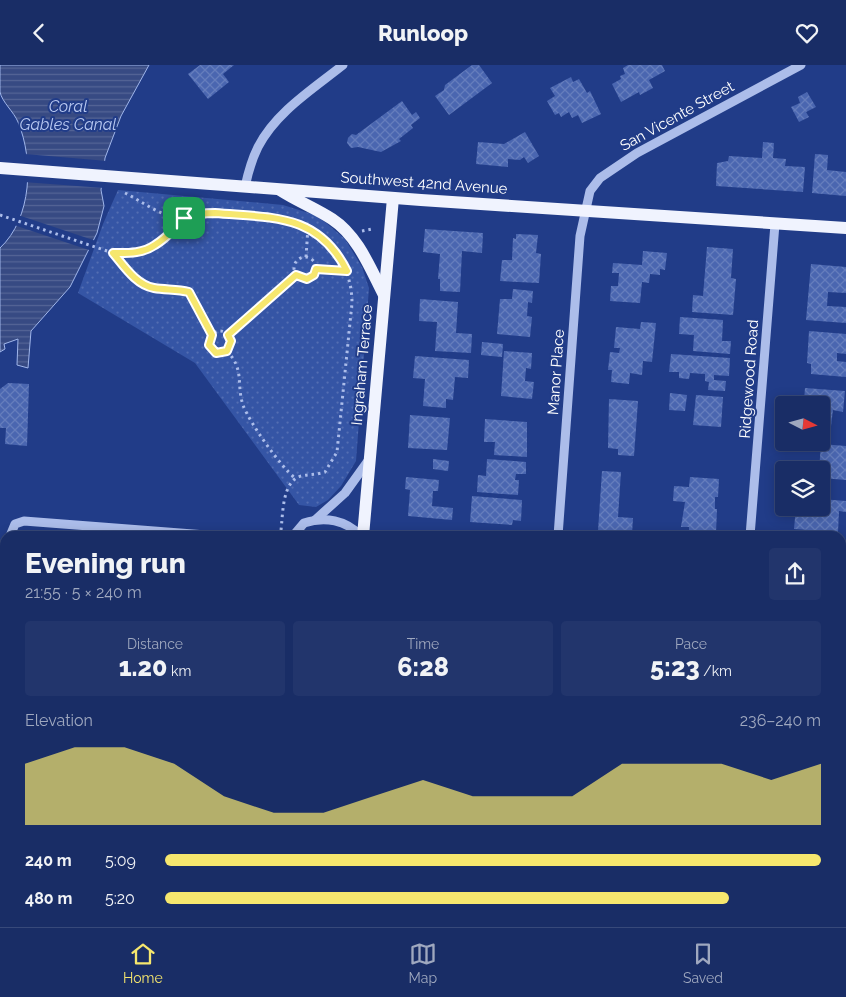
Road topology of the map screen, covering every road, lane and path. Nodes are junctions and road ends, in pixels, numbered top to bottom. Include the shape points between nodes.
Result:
1 (343, 65) edge
2 (801, 65) edge
3 (0, 168) edge
4 (245, 187) junction
5 (278, 189) junction
6 (122, 191) dead end
7 (393, 198) junction
8 (585, 209) junction
9 (0, 215) edge
10 (184, 218) junction
11 (774, 224) junction
12 (308, 227) junction
13 (846, 228) edge
14 (372, 229) dead end
15 (362, 231) dead end
16 (113, 253) junction
17 (306, 257) junction
18 (316, 269) junction
19 (347, 271) junction
20 (296, 275) junction
21 (384, 297) junction
22 (212, 335) junction
23 (228, 335) junction
24 (227, 351) junction
25 (370, 460) junction
26 (295, 478) junction
27 (315, 520) junction
28 (12, 531) edge
29 (154, 531) edge
30 (281, 531) edge
31 (296, 531) edge
32 (356, 531) edge
33 (363, 531) edge
34 (558, 531) edge
35 (750, 531) edge

1 - 4 street via 272,125 256,151
2 - 8 street, San Vicente Street via 614,167 593,186
3 - 4 main road, Southwest 42nd Avenue
4 - 5 main road, Southwest 42nd Avenue
5 - 7 main road, Southwest 42nd Avenue
5 - 21 main road via 324,214 347,231 363,254
6 - 10 path via 158,210
7 - 8 main road, Southwest 42nd Avenue
7 - 21 main road, Ingraham Terrace
8 - 11 main road, Southwest 42nd Avenue
8 - 34 street, Manor Place via 580,236
9 - 16 path
10 - 12 path via 215,213 274,218
10 - 16 path via 156,245 133,253
11 - 13 main road, Southwest 42nd Avenue
11 - 35 street, Ridgewood Road
12 - 17 path
12 - 19 path via 331,246
14 - 15 path
16 - 22 path via 142,283 189,292
17 - 18 path via 313,261
17 - 20 path via 295,263
18 - 19 path
18 - 20 path via 314,275 307,279
19 - 26 path via 352,303 337,452 325,471
20 - 23 path
21 - 25 main road, Ingraham Terrace
22 - 23 path via 221,331
22 - 24 path via 209,345 213,351
23 - 24 path via 231,341
24 - 26 path via 240,372 244,407 284,467
25 - 27 street via 345,493
25 - 33 main road, Ingraham Terrace
26 - 30 path via 287,493
27 - 31 street via 300,525
27 - 32 street via 347,524
28 - 29 street via 15,524 24,521

